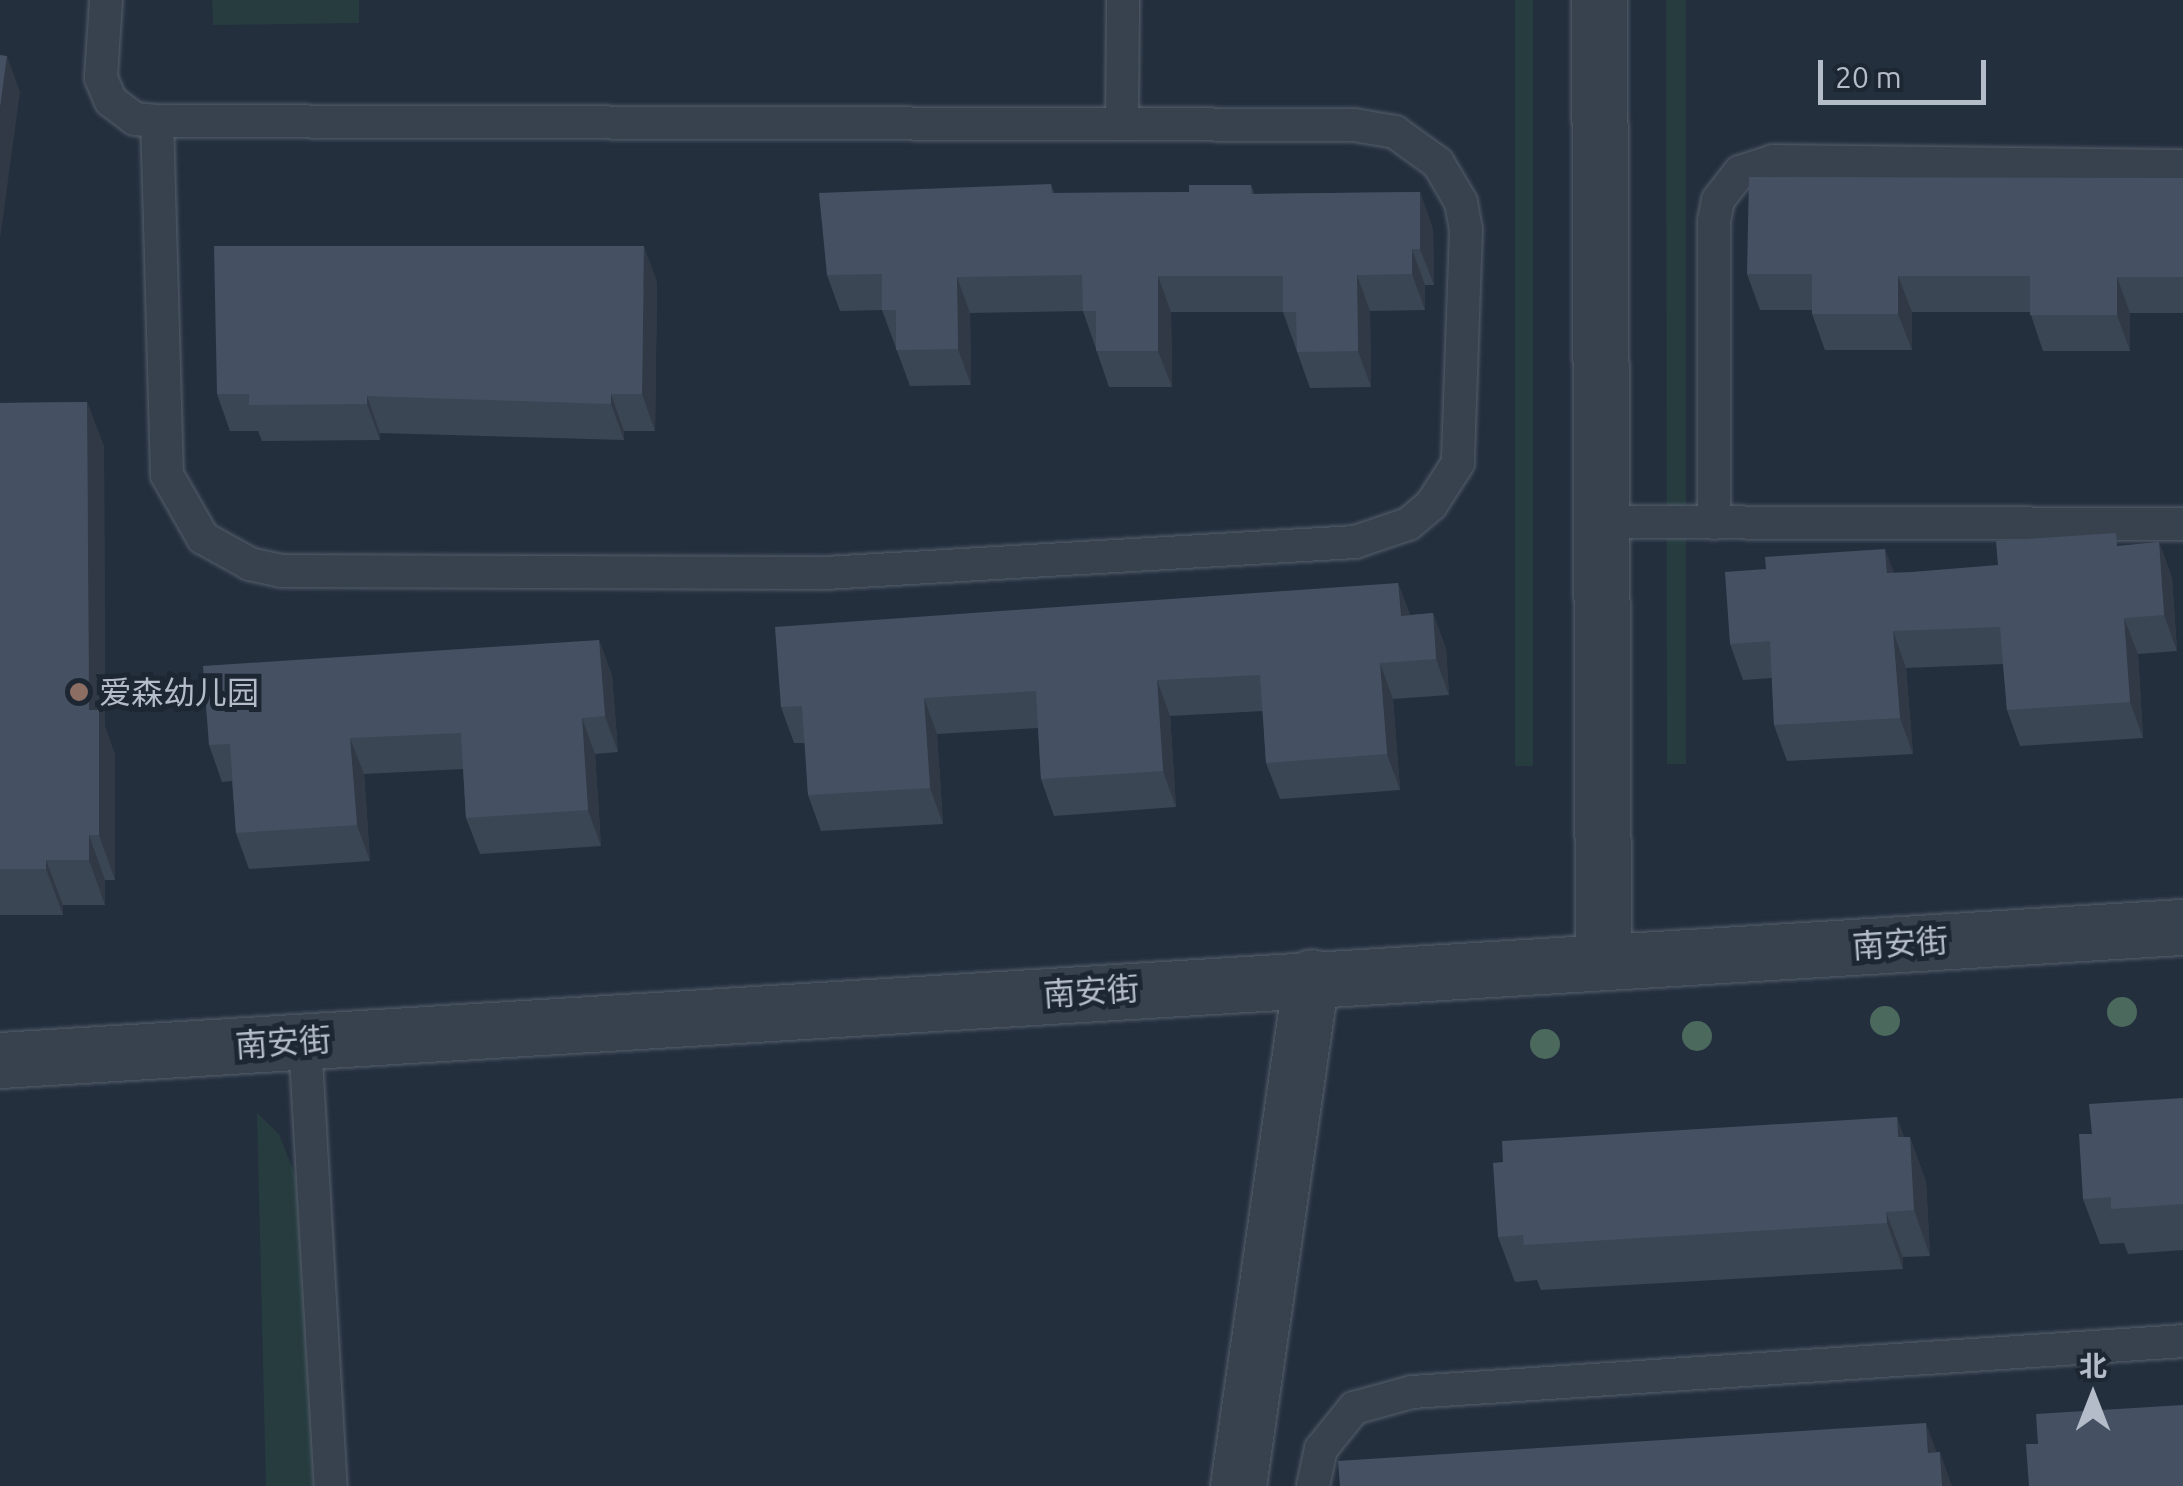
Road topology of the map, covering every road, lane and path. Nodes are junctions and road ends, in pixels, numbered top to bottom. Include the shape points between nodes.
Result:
1 (106, 0) edge
2 (1123, 0) edge
3 (1599, 0) edge
4 (157, 122) junction
5 (1122, 124) junction
6 (2183, 166) edge
7 (1600, 522) junction
8 (1714, 523) junction
9 (2183, 524) edge
10 (2183, 927) edge
11 (1603, 962) junction
12 (1311, 977) junction
13 (305, 1041) junction
14 (0, 1060) edge
15 (2183, 1341) edge
16 (331, 1486) edge
17 (1238, 1486) edge
18 (1313, 1486) edge

1 - 4 lane via 102,78 111,101 135,118
2 - 5 lane
3 - 7 street
4 - 5 lane
4 - 5 lane via 167,476 203,538 250,564 282,571 825,573 1355,542 1408,524 1446,486 1463,438 1466,229 1438,162 1395,132 1354,125
6 - 8 lane via 1773,161 1740,172 1718,200 1714,221
7 - 8 lane
7 - 11 street
8 - 9 lane
10 - 11 street, 南安街
11 - 12 street, 南安街
12 - 13 street, 南安街
12 - 17 street
13 - 14 street, 南安街
13 - 16 lane
15 - 18 lane via 1412,1392 1354,1408 1321,1449

